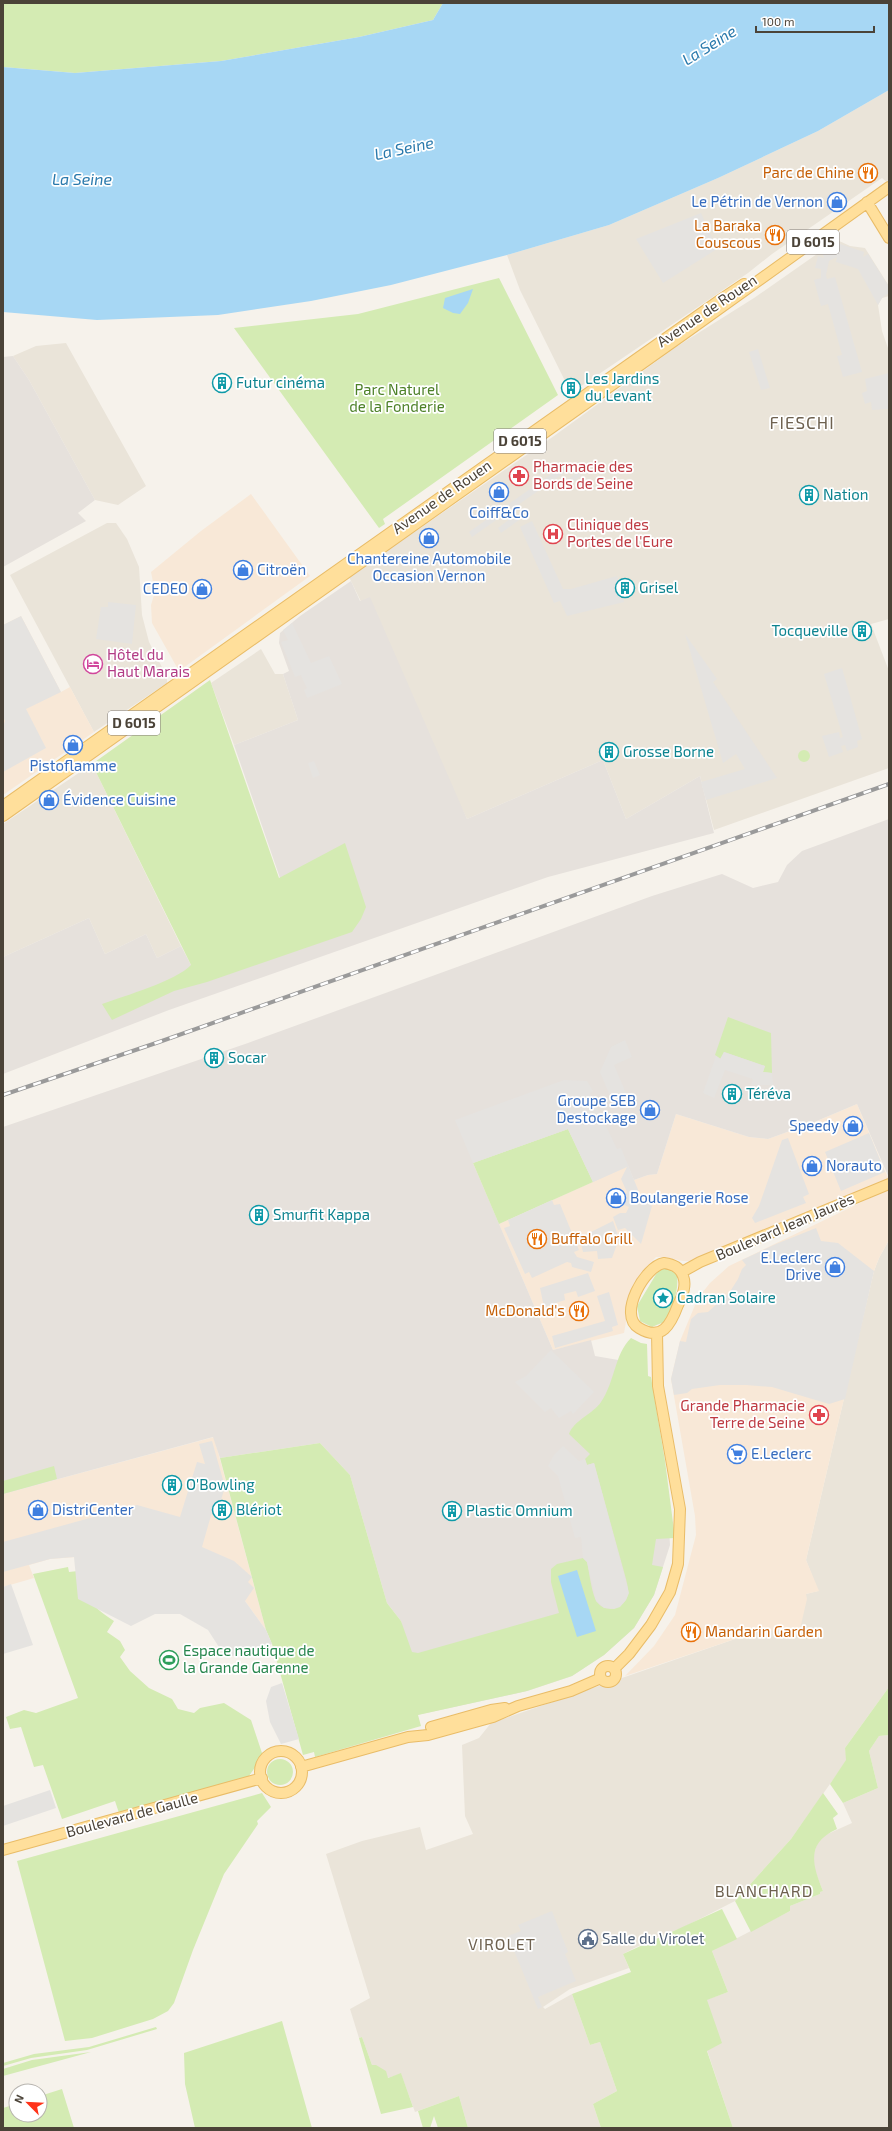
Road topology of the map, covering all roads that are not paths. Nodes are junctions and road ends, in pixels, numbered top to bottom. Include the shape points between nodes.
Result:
1 (889, 187) edge
2 (867, 202) junction
3 (889, 238) edge
4 (264, 626) junction
5 (3, 806) edge
6 (3, 816) edge
7 (889, 1184) edge
8 (682, 1272) junction
9 (657, 1333) junction
10 (301, 1767) junction
11 (262, 1778) junction
12 (3, 1850) edge

1 - 2 main road, Avenue de Rouen / D 6015
2 - 3 main road
2 - 4 main road, Avenue de Rouen / D 6015 via 782,265 644,358
4 - 5 main road, D 6015
4 - 6 main road, D 6015
7 - 8 main road, Boulevard Jean Jaurès via 700,1262
8 - 9 main road via 684,1287 677,1309 669,1325
8 - 9 main road via 672,1264 654,1266 645,1277 632,1304 632,1317 637,1327
9 - 10 main road via 658,1386 680,1509 679,1556 670,1592 652,1625 629,1654 614,1670 607,1666 602,1669 601,1678 571,1691 465,1717 408,1737
10 - 11 main road via 302,1777 299,1783 285,1793 269,1789
10 - 11 main road via 293,1755 286,1752 274,1753 262,1766
11 - 12 main road, Boulevard de Gaulle

